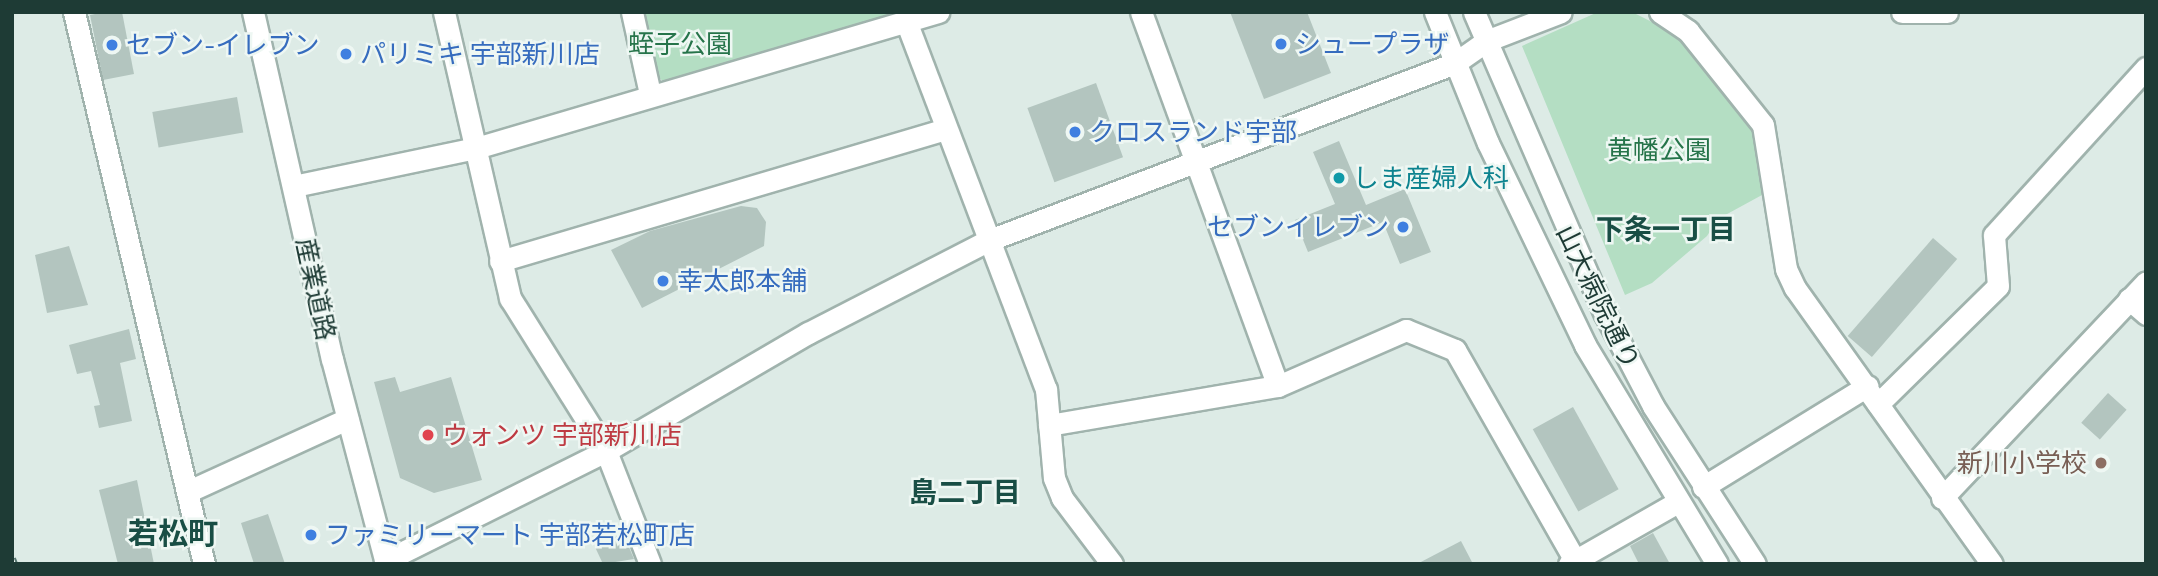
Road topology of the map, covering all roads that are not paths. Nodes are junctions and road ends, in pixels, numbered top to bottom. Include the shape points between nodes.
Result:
1 (74, 12) edge
2 (253, 12) edge
3 (444, 12) edge
4 (632, 12) edge
5 (938, 12) edge
6 (1141, 12) edge
7 (1435, 12) edge
8 (1474, 12) edge
9 (1561, 12) edge
10 (1660, 12) edge
11 (1902, 12) edge
12 (1947, 12) edge
13 (906, 21) junction
14 (1486, 41) junction
15 (1455, 63) junction
16 (2146, 68) edge
17 (650, 94) junction
18 (945, 129) junction
19 (476, 148) junction
20 (1196, 163) junction
21 (294, 186) junction
22 (987, 241) junction
23 (500, 261) junction
24 (2146, 282) edge
25 (2129, 299) junction
26 (2146, 314) edge
27 (1278, 386) junction
28 (1873, 395) junction
29 (347, 419) junction
30 (1049, 425) junction
31 (606, 451) junction
32 (1703, 487) junction
33 (189, 491) junction
34 (1942, 498) junction
35 (1676, 503) junction
36 (386, 562) edge
37 (1574, 563) edge
38 (204, 564) edge
39 (650, 564) edge
40 (1112, 564) edge
41 (1717, 564) edge
42 (1755, 564) edge
43 (1992, 564) edge

1 - 33 street
2 - 21 street, 産業道路
3 - 19 street
4 - 17 street
5 - 13 street
6 - 20 street
7 - 15 street, 山大病院通り
8 - 14 street, 山大病院通り
9 - 14 street
10 - 28 street via 1689,31 1763,125 1786,269
11 - 12 street via 1936,16
13 - 17 street
13 - 18 street
14 - 15 street
14 - 32 street, 山大病院通り via 1605,314
15 - 20 street
15 - 35 street, 山大病院通り via 1579,333
16 - 28 street via 1994,235 1998,286
17 - 19 street
18 - 22 street
18 - 23 street
19 - 21 street
19 - 23 street
20 - 22 street
20 - 27 street
21 - 29 street, 産業道路
22 - 30 street via 1046,388
22 - 31 street via 808,333
23 - 31 street via 510,298
24 - 25 street
25 - 26 street
25 - 34 street
27 - 30 street
27 - 37 street via 1406,330 1455,350
28 - 32 street
28 - 34 street
29 - 33 street
29 - 36 street, 産業道路
30 - 40 street via 1062,498
31 - 36 street
31 - 39 street
32 - 42 street, 山大病院通り
33 - 38 street
34 - 43 street
35 - 37 street
35 - 41 street, 山大病院通り

